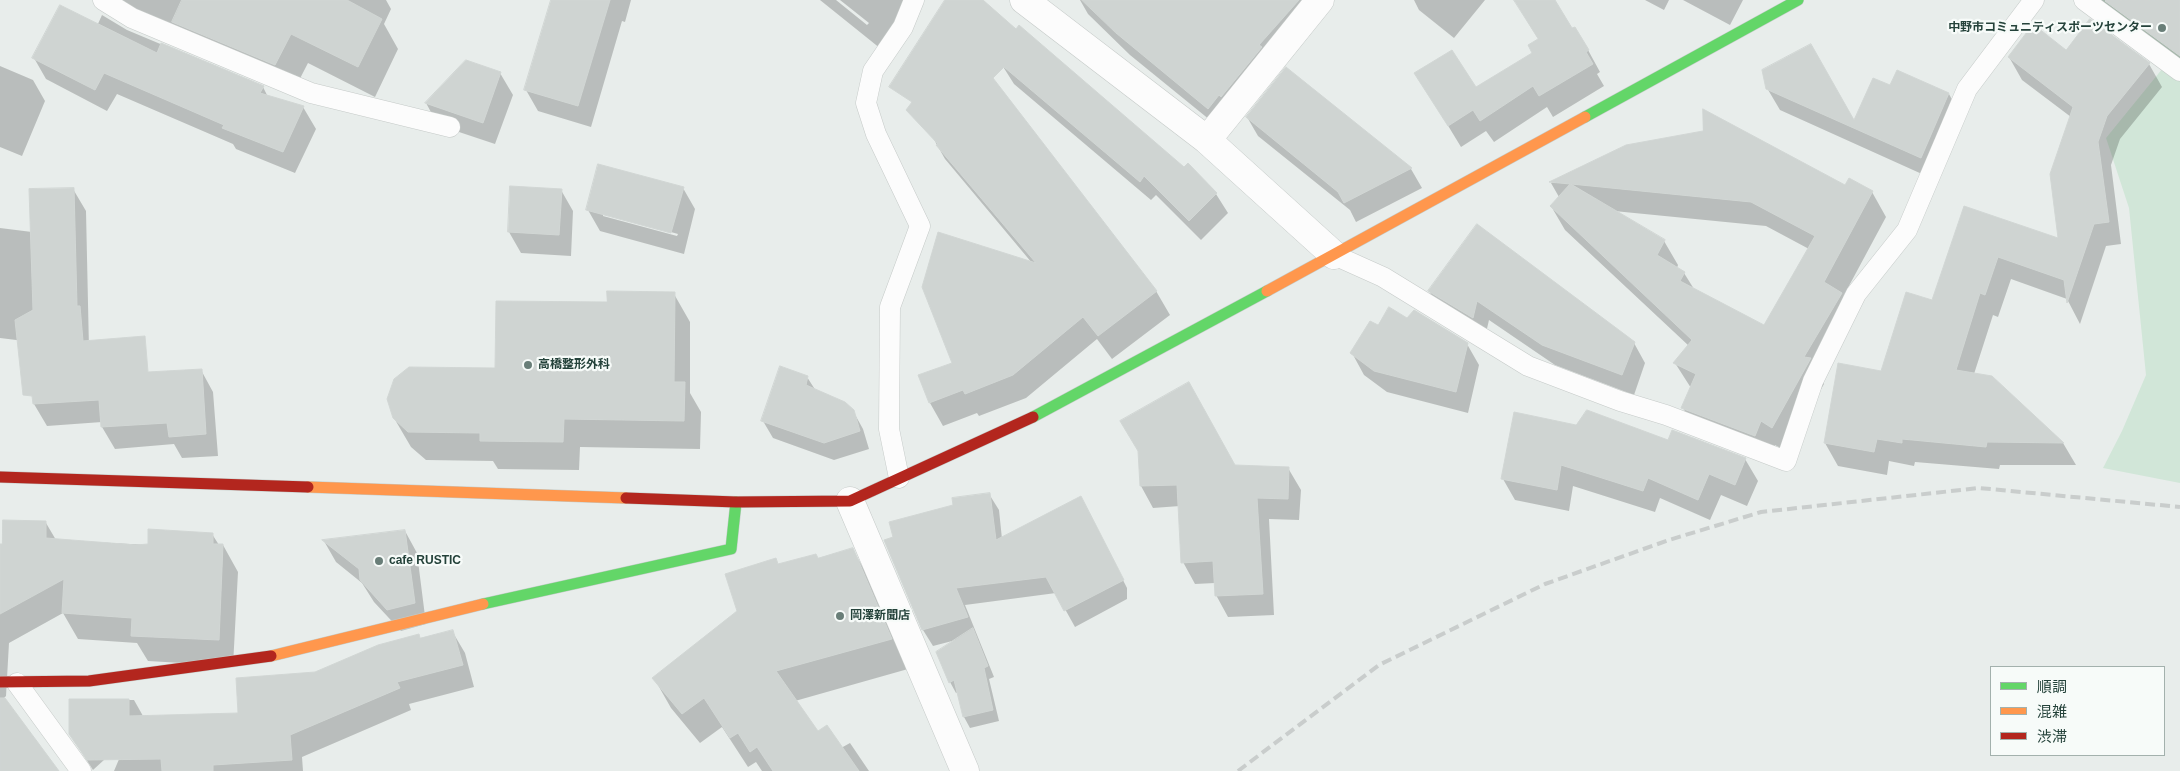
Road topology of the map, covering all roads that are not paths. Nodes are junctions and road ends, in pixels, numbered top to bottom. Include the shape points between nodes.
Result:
1 (103, 0) edge
2 (914, 0) edge
3 (1320, 0) edge
4 (1798, 0) edge
5 (2034, 0) edge
6 (2084, 0) edge
7 (1030, 2) edge
8 (2180, 70) edge
9 (450, 127) dead end
10 (1207, 140) junction
11 (1334, 255) junction
12 (0, 477) edge
13 (899, 478) junction
14 (850, 501) junction
15 (736, 502) junction
16 (9, 682) edge
17 (81, 771) edge
18 (964, 771) edge

1 - 9 lane via 132,18 311,93
2 - 13 lane via 903,27 873,71 866,103 876,134 920,226 890,307 889,429
3 - 10 street
4 - 11 street
5 - 11 lane via 1967,89 1907,230 1856,294 1813,381 1786,461 1528,366 1383,277
6 - 8 lane
7 - 10 street
10 - 11 street
11 - 13 street via 1032,418
12 - 15 street
13 - 14 street
14 - 15 street
14 - 18 street
15 - 16 street via 731,548 416,618 274,656 89,681
16 - 17 lane

